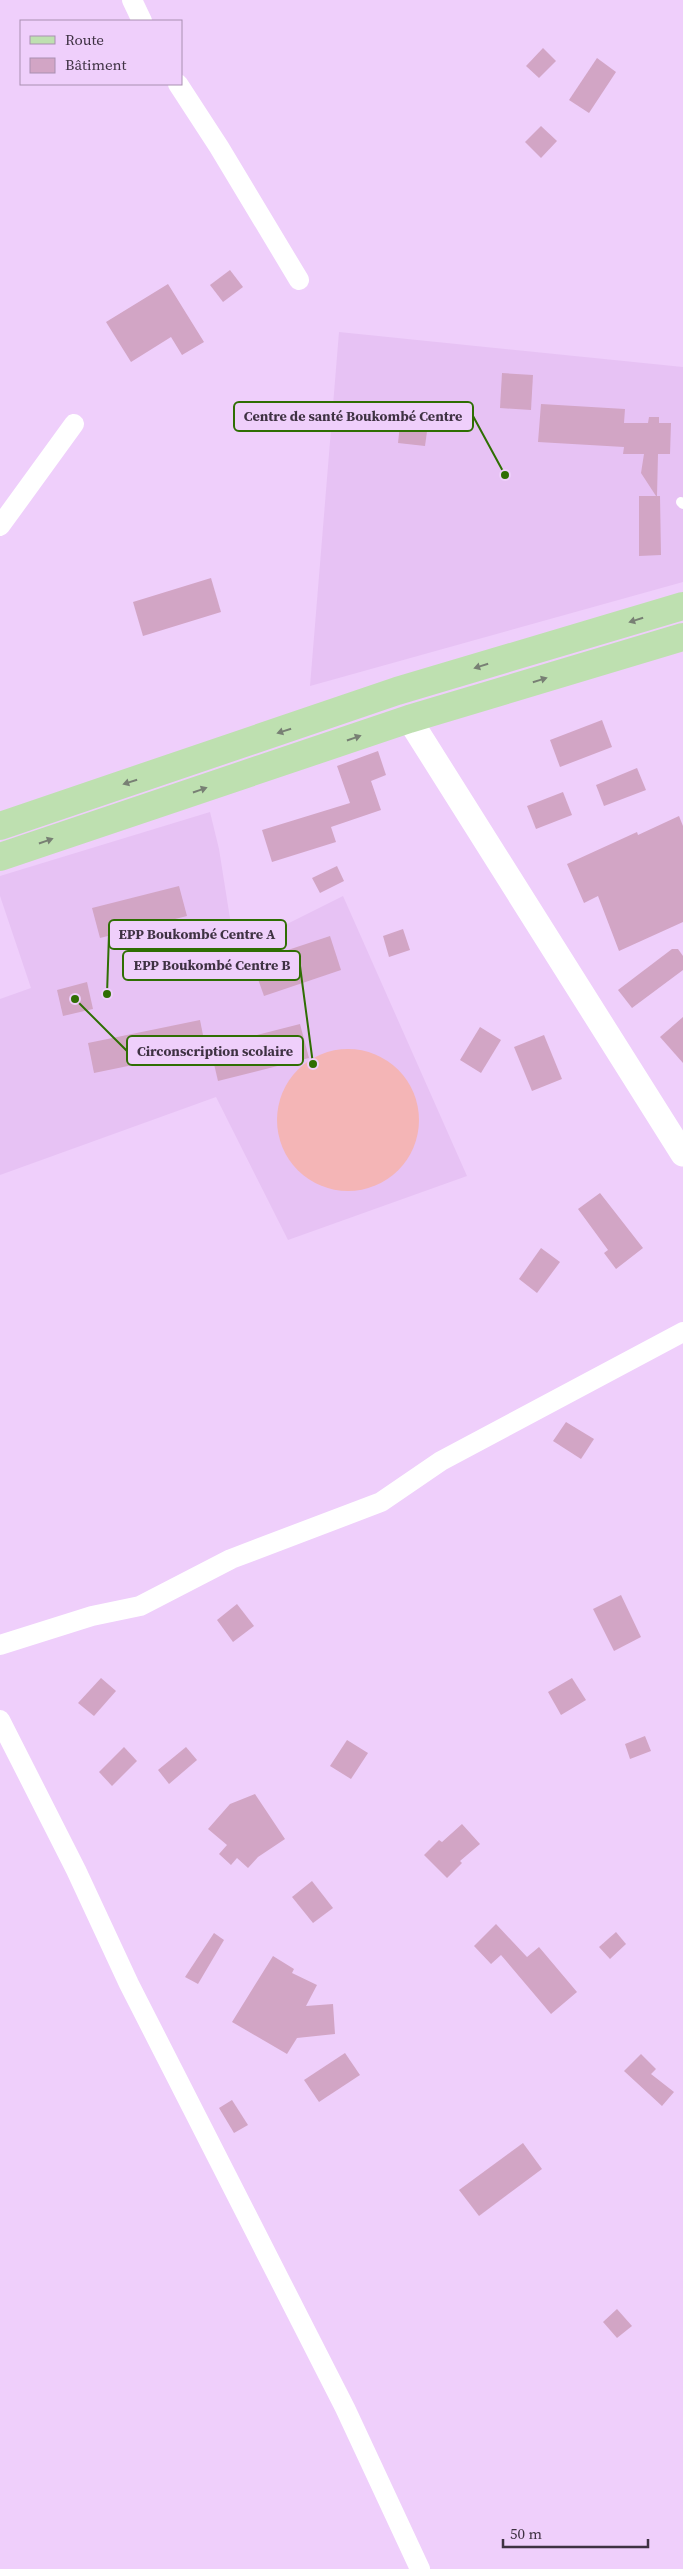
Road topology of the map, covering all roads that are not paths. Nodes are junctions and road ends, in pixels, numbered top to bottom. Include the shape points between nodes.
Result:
1 (132, 0) edge
2 (142, 20) edge
3 (179, 85) edge
4 (299, 280) dead end
5 (74, 424) dead end
6 (0, 526) edge
7 (683, 606) edge
8 (683, 637) edge
9 (409, 719) junction
10 (0, 826) edge
11 (0, 857) edge
12 (683, 1154) edge
13 (683, 1332) edge
14 (0, 1645) edge
15 (0, 1720) edge
16 (420, 2569) edge

1 - 2 street
3 - 4 street
5 - 6 street
7 -> 10 main road via 396,691
9 -> 8 main road
11 -> 9 main road
9 - 12 street
13 - 14 street via 441,1461 381,1502 231,1559 140,1606 92,1616
15 - 16 street via 345,2408

